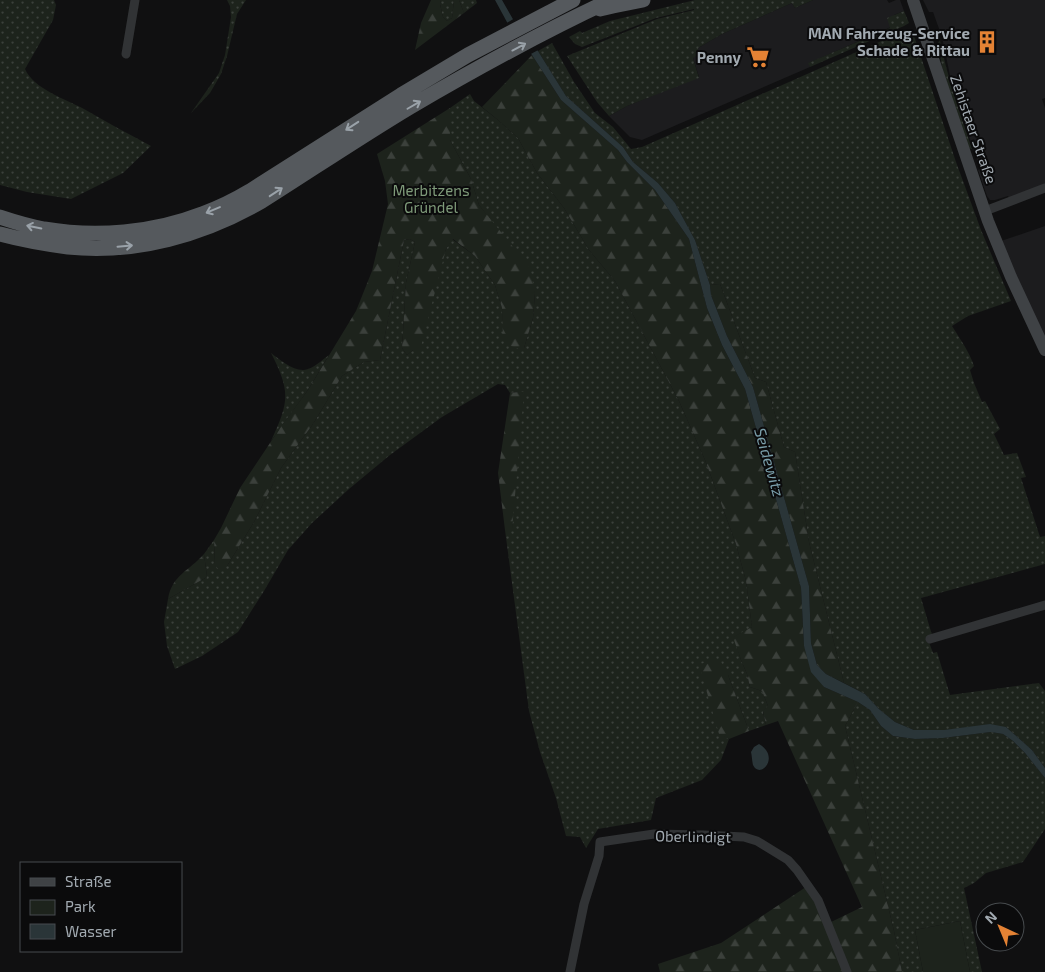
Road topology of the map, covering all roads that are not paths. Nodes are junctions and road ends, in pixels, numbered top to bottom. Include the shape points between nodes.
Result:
1 (135, 0) edge
2 (611, 0) edge
3 (643, 0) edge
4 (913, 0) edge
5 (573, 5) edge
6 (126, 54) dead end
7 (1045, 188) edge
8 (985, 211) junction
9 (0, 217) edge
10 (0, 234) edge
11 (73, 240) junction
12 (1045, 350) edge
13 (1045, 605) edge
14 (930, 639) dead end
15 (570, 972) edge
16 (847, 972) edge

1 - 6 street
2 - 5 highway
3 - 5 highway via 613,6
4 - 8 main road, Zehistaer Straße
5 -> 11 highway via 468,55 230,202 179,222
11 -> 5 highway via 105,248 134,246 185,235 224,221 476,70
7 - 8 street
8 - 12 main road, Zehistaer Straße
11 -> 9 highway
10 - 11 highway via 45,244
13 - 14 street
15 - 16 street, Oberlindigt via 600,842 654,834 744,837 788,860 818,900

